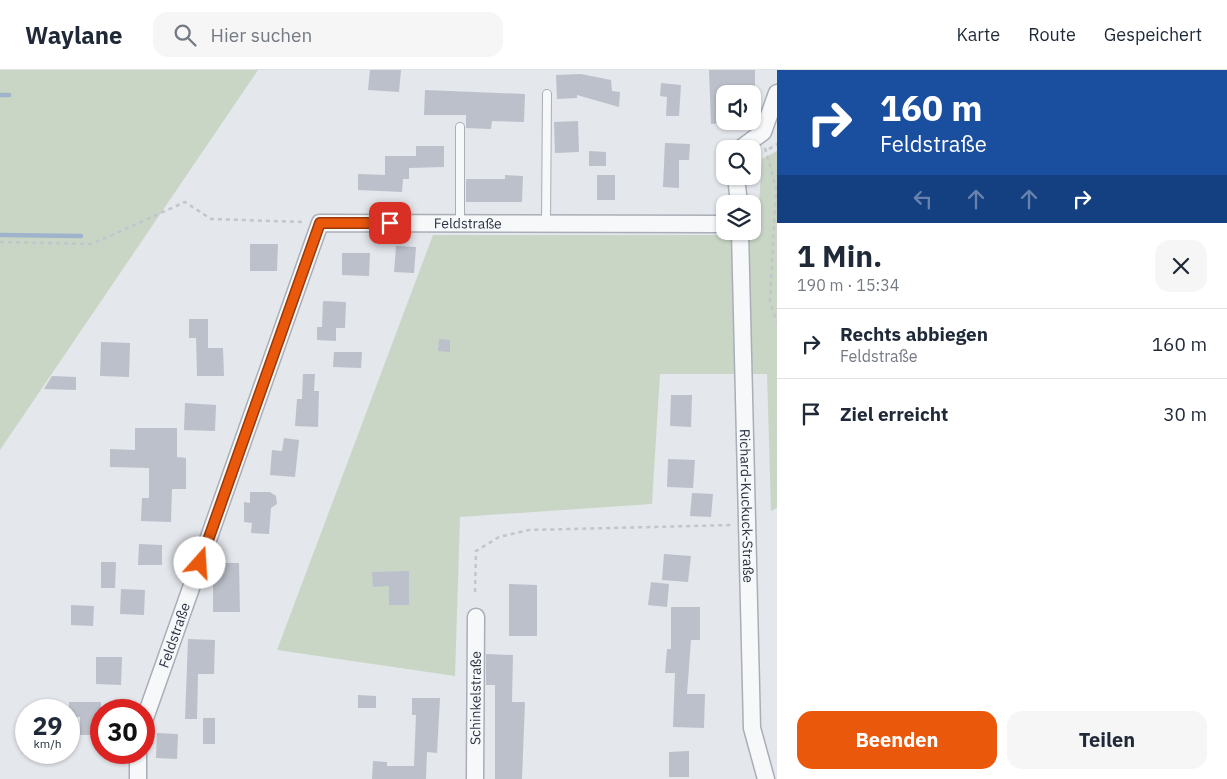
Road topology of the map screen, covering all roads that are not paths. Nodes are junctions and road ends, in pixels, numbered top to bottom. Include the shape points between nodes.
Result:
1 (547, 94) dead end
2 (777, 94) edge
3 (460, 127) dead end
4 (752, 140) edge
5 (460, 223) junction
6 (546, 224) junction
7 (716, 224) edge
8 (740, 240) edge
9 (476, 617) dead end
10 (152, 699) edge
11 (138, 764) edge
12 (138, 779) edge
13 (475, 779) edge
14 (766, 779) edge

1 - 6 lane
2 - 4 street via 763,132
3 - 5 lane
5 - 6 street, Feldstraße
5 - 10 street, Feldstraße via 320,223
6 - 7 street, Feldstraße
8 - 14 street, Richard-Kuckuck-Straße via 752,728
9 - 13 street, Schinkelstraße
11 - 12 street

